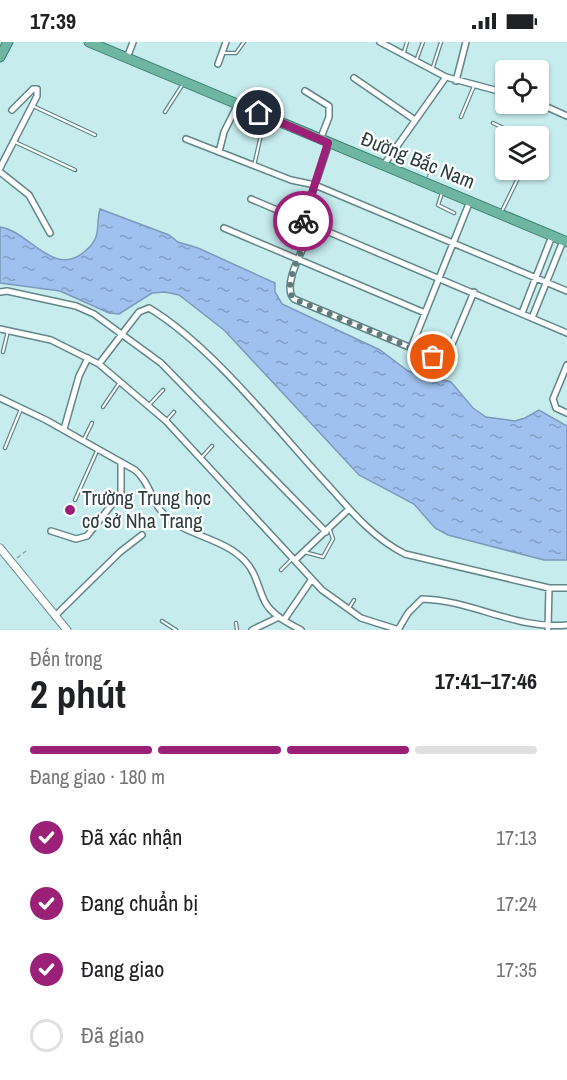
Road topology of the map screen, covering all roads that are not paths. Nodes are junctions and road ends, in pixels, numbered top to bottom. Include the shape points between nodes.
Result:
1 (8, 42) edge
2 (88, 42) edge
3 (133, 42) edge
4 (226, 42) edge
5 (244, 42) edge
6 (380, 42) edge
7 (406, 42) edge
8 (423, 42) edge
9 (441, 42) edge
10 (466, 42) edge
11 (222, 53) junction
12 (403, 55) junction
13 (0, 57) edge
14 (127, 58) junction
15 (416, 61) junction
16 (218, 64) dead end
17 (432, 70) junction
18 (446, 77) junction
19 (354, 78) dead end
20 (456, 81) junction
21 (185, 82) junction
22 (474, 86) junction
23 (305, 91) dead end
24 (495, 91) edge
25 (238, 104) junction
26 (33, 106) junction
27 (549, 108) edge
28 (12, 110) dead end
29 (165, 112) dead end
30 (567, 116) edge
31 (461, 117) dead end
32 (415, 120) junction
33 (493, 123) dead end
34 (499, 126) edge
35 (95, 135) dead end
36 (261, 135) dead end
37 (186, 139) dead end
38 (14, 141) junction
39 (324, 142) junction
40 (219, 152) junction
41 (254, 166) junction
42 (382, 167) junction
43 (0, 170) edge
44 (75, 170) dead end
45 (517, 180) edge
46 (315, 185) junction
47 (444, 191) junction
48 (251, 199) dead end
49 (470, 201) junction
50 (454, 213) dead end
51 (501, 214) junction
52 (303, 221) junction
53 (314, 226) junction
54 (224, 228) dead end
55 (50, 233) dead end
56 (552, 236) junction
57 (565, 241) edge
58 (453, 243) junction
59 (298, 260) junction
60 (440, 278) junction
61 (536, 278) junction
62 (546, 282) junction
63 (567, 291) edge
64 (0, 292) edge
65 (474, 292) junction
66 (426, 313) junction
67 (522, 313) junction
68 (532, 318) junction
69 (0, 329) edge
70 (8, 331) junction
71 (567, 333) edge
72 (122, 334) junction
73 (411, 348) junction
74 (3, 352) dead end
75 (88, 358) junction
76 (99, 364) junction
77 (567, 365) edge
78 (121, 381) junction
79 (163, 390) dead end
80 (0, 398) edge
81 (149, 405) junction
82 (103, 406) dead end
83 (22, 407) junction
84 (174, 412) dead end
85 (567, 413) edge
86 (166, 421) junction
87 (92, 423) dead end
88 (63, 429) junction
89 (83, 440) junction
90 (213, 446) dead end
91 (5, 447) dead end
92 (98, 450) junction
93 (200, 458) junction
94 (121, 462) junction
95 (75, 500) dead end
96 (349, 509) junction
97 (189, 520) dead end
98 (183, 528) junction
99 (327, 530) junction
100 (51, 531) dead end
101 (142, 535) dead end
102 (0, 548) edge
103 (304, 552) junction
104 (294, 559) junction
105 (281, 570) dead end
106 (312, 579) junction
107 (549, 588) junction
108 (567, 588) edge
109 (354, 600) dead end
110 (347, 610) junction
111 (55, 616) junction
112 (281, 618) junction
113 (162, 621) dead end
114 (236, 623) dead end
115 (567, 625) edge
116 (548, 628) edge
117 (67, 630) edge
118 (176, 630) edge
119 (237, 630) edge
120 (252, 630) edge
121 (301, 630) edge
122 (398, 630) edge

1 - 13 highway
2 - 14 highway, Đường Bắc Nam
3 - 14 street
4 - 11 street
5 - 11 lane via 236,53
6 - 12 street
7 - 12 lane
8 - 15 lane
9 - 17 lane
10 - 20 street
11 - 16 street
12 - 15 street
14 - 21 highway, Đường Bắc Nam
15 - 17 street
17 - 18 street
18 - 20 street
18 - 32 street
19 - 32 street
20 - 22 street
21 - 25 highway, Đường Bắc Nam
21 - 29 lane
22 - 24 street
22 - 31 lane
23 - 39 street via 329,106
25 - 39 highway, Đường Bắc Nam
25 - 40 street
26 - 28 street via 37,89
26 - 35 lane
26 - 38 street
27 - 30 street
32 - 42 street
33 - 34 lane
36 - 41 lane
37 - 40 street
38 - 43 street
38 - 44 lane
39 - 42 highway, Đường Bắc Nam
39 - 46 street
40 - 41 street
41 - 46 street
42 - 47 highway, Đường Bắc Nam
43 - 55 street via 29,195
45 - 51 lane
46 - 52 street
46 - 58 street
47 - 49 highway, Đường Bắc Nam
47 - 50 lane via 438,206
48 - 52 street
49 - 51 highway, Đường Bắc Nam
49 - 58 street
51 - 56 highway, Đường Bắc Nam
52 - 53 street
53 - 59 street
53 - 60 street
54 - 59 street
56 - 57 highway, Đường Bắc Nam
56 - 61 street
57 - 62 street
58 - 60 street
58 - 61 street
59 - 66 street
59 - 73 street via 289,284 294,299
60 - 65 street
60 - 66 street
61 - 62 street
61 - 67 street
62 - 63 street
62 - 68 street
64 - 72 street via 76,306
65 - 67 street
65 - 73 street via 445,355 433,357
66 - 73 street
67 - 68 street
68 - 71 street
69 - 70 street
70 - 74 lane
70 - 75 street via 51,340
72 - 76 street
72 - 96 street via 142,309 156,312 194,342
72 - 99 street via 182,382
75 - 76 street
75 - 88 street
76 - 78 street
77 - 85 street via 553,399 556,408
78 - 81 street
78 - 82 lane
79 - 81 lane
80 - 83 street
81 - 86 street
83 - 88 street
83 - 91 lane
84 - 86 lane
86 - 93 street
87 - 89 lane
88 - 89 street
89 - 92 street
90 - 93 lane
92 - 94 street
92 - 95 lane
93 - 104 street
94 - 98 street via 141,475 163,514
94 - 100 street via 121,493 87,536 76,539
96 - 99 street
96 - 107 street via 390,547 405,554
97 - 98 lane
98 - 112 street via 244,559 266,603
99 - 103 street
99 - 103 lane via 333,539 324,557
101 - 111 street
102 - 111 street
103 - 104 street
104 - 105 lane
104 - 106 street
106 - 110 street
106 - 112 street
107 - 108 street
107 - 116 street
109 - 110 lane
110 - 122 street
111 - 117 street
112 - 120 street
112 - 121 street
113 - 118 lane
114 - 119 lane
115 - 116 street
116 - 122 street via 425,598 417,602

